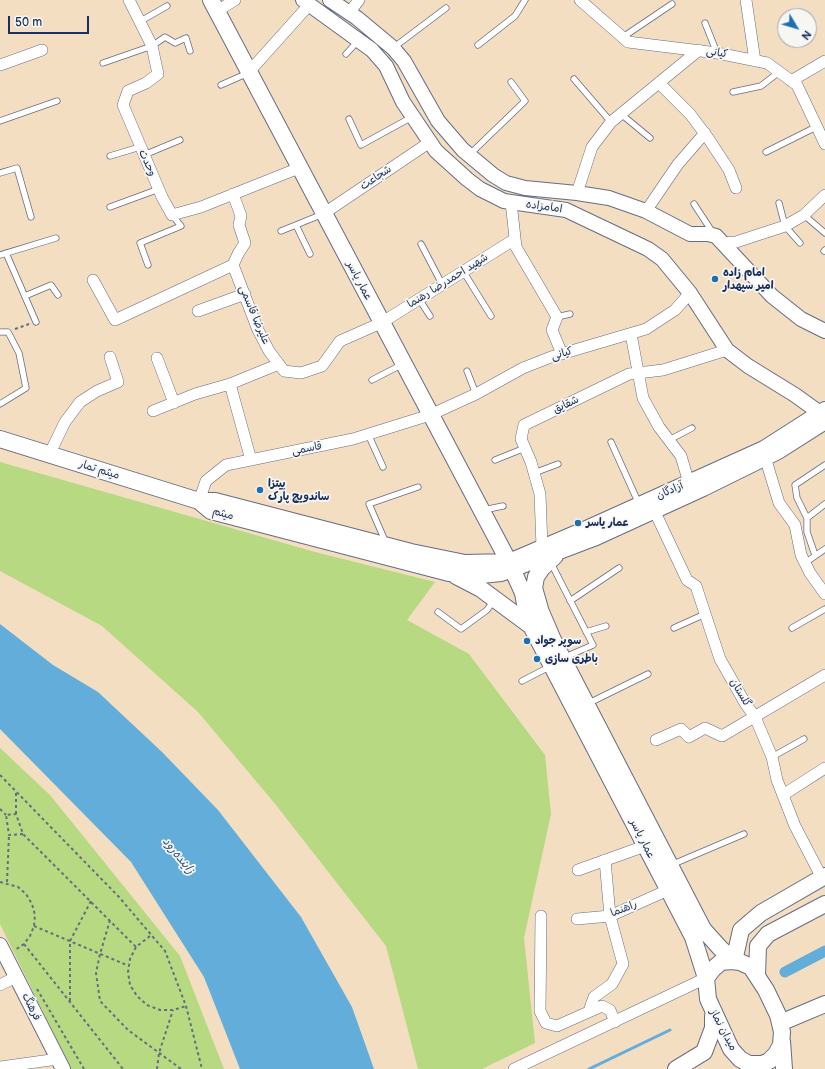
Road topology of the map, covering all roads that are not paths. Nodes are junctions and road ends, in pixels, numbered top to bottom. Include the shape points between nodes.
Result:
1 (129, 0) edge
2 (234, 0) edge
3 (330, 0) edge
4 (359, 0) edge
5 (524, 0) edge
6 (580, 0) edge
7 (746, 0) edge
8 (306, 2) edge
9 (672, 4) dead end
10 (167, 6) dead end
11 (214, 6) edge
12 (446, 8) dead end
13 (349, 12) junction
14 (139, 22) junction
15 (705, 23) dead end
16 (623, 37) junction
17 (358, 40) junction
18 (478, 45) dead end
19 (152, 46) junction
20 (393, 48) junction
21 (42, 50) dead end
22 (699, 50) junction
23 (190, 51) dead end
24 (717, 52) junction
25 (346, 54) dead end
26 (755, 60) junction
27 (825, 61) edge
28 (1, 63) edge
29 (103, 64) dead end
30 (779, 72) junction
31 (248, 73) junction
32 (574, 79) dead end
33 (791, 81) junction
34 (511, 82) dead end
35 (659, 83) junction
36 (221, 85) dead end
37 (733, 92) dead end
38 (57, 101) dead end
39 (621, 114) junction
40 (413, 117) junction
41 (349, 119) dead end
42 (0, 121) edge
43 (611, 122) junction
44 (816, 127) junction
45 (705, 133) junction
46 (650, 138) dead end
47 (180, 140) dead end
48 (430, 142) junction
49 (825, 144) edge
50 (142, 151) junction
51 (766, 152) dead end
52 (110, 156) dead end
53 (469, 156) junction
54 (298, 168) junction
55 (0, 173) edge
56 (736, 188) dead end
57 (159, 189) junction
58 (577, 193) junction
59 (233, 194) junction
60 (825, 195) edge
61 (511, 202) junction
62 (779, 203) dead end
63 (694, 204) dead end
64 (110, 207) dead end
65 (646, 211) junction
66 (323, 214) junction
67 (172, 215) junction
68 (804, 215) junction
69 (31, 217) dead end
70 (296, 225) junction
71 (785, 226) junction
72 (281, 231) dead end
73 (825, 233) edge
74 (56, 238) dead end
75 (515, 239) junction
76 (720, 240) junction
77 (800, 243) dead end
78 (421, 244) dead end
79 (3, 254) edge
80 (310, 254) dead end
81 (148, 265) dead end
82 (233, 265) junction
83 (464, 271) junction
84 (93, 280) dead end
85 (442, 284) junction
86 (690, 293) junction
87 (245, 294) junction
88 (58, 295) dead end
89 (24, 296) junction
90 (419, 299) junction
91 (198, 311) dead end
92 (570, 314) dead end
93 (430, 316) dead end
94 (491, 316) dead end
95 (557, 317) junction
96 (36, 322) road end
97 (381, 323) junction
98 (825, 331) edge
99 (0, 332) edge
100 (632, 334) junction
101 (727, 350) junction
102 (562, 354) junction
103 (110, 357) dead end
104 (157, 358) dead end
105 (278, 364) junction
106 (403, 364) junction
107 (467, 371) dead end
108 (640, 373) junction
109 (372, 380) dead end
110 (230, 384) junction
111 (476, 394) junction
112 (174, 402) junction
113 (0, 404) edge
114 (153, 411) dead end
115 (823, 414) edge
116 (430, 415) junction
117 (692, 428) dead end
118 (368, 434) junction
119 (0, 439) edge
120 (668, 440) junction
121 (611, 442) dead end
122 (525, 448) junction
123 (49, 455) junction
124 (765, 457) junction
125 (251, 460) junction
126 (495, 460) dead end
127 (558, 464) dead end
128 (825, 465) edge
129 (383, 467) dead end
130 (534, 473) junction
131 (689, 482) junction
132 (418, 487) dead end
133 (199, 501) junction
134 (639, 504) junction
135 (825, 504) edge
136 (503, 506) dead end
137 (481, 510) junction
138 (654, 510) junction
139 (806, 518) junction
140 (387, 545) junction
141 (564, 549) junction
142 (825, 549) edge
143 (546, 554) junction
144 (815, 555) junction
145 (804, 563) junction
146 (511, 566) junction
147 (620, 568) dead end
148 (449, 573) junction
149 (523, 593) junction
150 (825, 594) edge
151 (495, 598) junction
152 (570, 601) junction
153 (825, 609) edge
154 (438, 612) dead end
155 (540, 612) junction
156 (705, 614) junction
157 (531, 626) junction
158 (606, 626) dead end
159 (674, 628) dead end
160 (792, 628) dead end
161 (586, 632) junction
162 (557, 662) junction
163 (648, 674) dead end
164 (825, 675) edge
165 (522, 681) dead end
166 (586, 704) junction
167 (755, 717) junction
168 (804, 739) dead end
169 (656, 740) dead end
170 (772, 757) junction
171 (825, 768) edge
172 (783, 794) junction
173 (744, 834) dead end
174 (645, 846) junction
175 (605, 860) junction
176 (670, 865) junction
177 (578, 870) dead end
178 (824, 877) edge
179 (668, 890) junction
180 (825, 904) edge
181 (541, 916) dead end
182 (610, 916) junction
183 (577, 919) dead end
184 (6, 949) edge
185 (734, 961) junction
186 (757, 976) junction
187 (16, 978) junction
188 (706, 978) junction
189 (0, 985) edge
190 (825, 1004) edge
191 (589, 1011) junction
192 (713, 1014) junction
193 (615, 1022) junction
194 (781, 1030) junction
195 (60, 1064) edge
196 (747, 1067) edge
197 (0, 1068) edge
198 (514, 1069) edge
199 (676, 1069) edge
200 (784, 1069) edge

1 - 14 street, وحدت
2 - 11 street
3 - 13 street, امامزاده
4 - 13 street
5 - 18 lane via 515,16
6 - 16 street, کیانی
7 - 26 street
8 - 17 street, امامزاده
8 - 31 street
9 - 16 lane
10 - 14 lane
11 - 31 main road, عمار یاسر
12 - 20 lane
13 - 20 street, امامزاده
14 - 19 street, وحدت
15 - 24 lane
16 - 22 street, کیانی via 628,42
17 - 25 lane
17 - 40 street, امامزاده via 372,50 386,66
19 - 23 lane via 165,37 175,42 186,38
19 - 29 lane
19 - 50 street, وحدت via 158,74 128,91 123,105
20 - 53 street, امامزاده via 404,61 438,121
21 - 28 street
22 - 24 street, کیانی
22 - 35 street
24 - 26 street, کیانی
26 - 30 street, کیانی via 767,63
27 - 33 street
30 - 33 street, کیانی
30 - 37 lane via 761,86
31 - 36 lane
31 - 54 main road, عمار یاسر
32 - 43 lane
33 - 44 street, کیانی via 797,85
34 - 53 lane via 525,101
35 - 39 street
35 - 45 street
38 - 42 lane
39 - 43 street
39 - 46 lane
40 - 41 lane via 361,145
40 - 48 street, امامزاده
43 - 58 street via 592,148
44 - 49 street, کیانی
44 - 51 lane
45 - 56 street via 729,170
45 - 65 street via 678,164
47 - 50 lane
48 - 61 street, امامزاده via 466,179 480,189
48 - 66 street, شجاعت
50 - 52 lane
50 - 57 street, وحدت
53 - 58 street, امامزاده via 506,183 536,190
54 - 59 street
54 - 66 main road, عمار یاسر
55 - 69 lane via 17,168
57 - 64 lane
57 - 67 street, وحدت
58 - 65 street, امامزاده via 608,198
59 - 67 street
59 - 82 street via 241,216 239,224 245,244
60 - 68 street
61 - 75 street
61 - 86 street, امامزاده via 566,210 648,249 662,260
62 - 71 lane
63 - 76 lane
65 - 76 street, امامزاده via 690,234 708,234
66 - 70 lane
66 - 97 main road, عمار یاسر
67 - 81 lane via 181,226 140,243
68 - 71 street
68 - 73 lane
70 - 72 lane
70 - 80 lane
71 - 76 street via 736,242
71 - 77 lane
74 - 79 lane
75 - 83 street, شهید احمدرضا رهنما
75 - 95 street via 516,247
76 - 98 street via 772,296 801,319
78 - 85 lane
79 - 89 lane
82 - 84 street via 114,320
82 - 87 street, علیرضا قاسمی
83 - 85 street, شهید احمدرضا رهنما
83 - 94 lane
85 - 90 street, شهید احمدرضا رهنما
86 - 100 street, کیانی via 675,310 646,329
86 - 101 street, امامزاده
87 - 91 street
87 - 105 street, علیرضا قاسمی via 258,330
88 - 89 lane via 51,284
89 - 96 lane
90 - 93 lane
90 - 97 street, شهید احمدرضا رهنما
92 - 95 lane
95 - 102 street via 552,330
97 - 105 street, علیرضا قاسمی via 340,341 322,366 301,374 284,372
97 - 106 main road, عمار یاسر
99 - 113 lane via 8,332 19,353 26,388
100 - 102 street, کیانی
100 - 108 street
101 - 108 street, شقایق via 663,370
101 - 115 street, امامزاده
102 - 111 street, کیانی via 523,368
103 - 123 street via 118,382 80,402 65,422
104 - 112 street
105 - 110 street
106 - 109 lane
106 - 116 main road, عمار یاسر
107 - 111 lane
108 - 120 street via 643,398
108 - 122 street, شقایق via 629,374 524,425 521,439
110 - 112 street
110 - 125 street
111 - 116 street, کیانی
112 - 114 street
115 - 124 main road, آزادگان via 811,431
115 - 131 main road, آزادگان via 764,450
116 - 118 street, قاسمی
116 - 137 main road, عمار یاسر
117 - 120 lane
118 - 125 street, قاسمی via 316,448
118 - 129 lane
119 - 123 main road, میثم تمار
120 - 131 street via 680,456
121 - 134 lane
122 - 126 lane
122 - 130 street, شقایق
123 - 133 main road, میثم تمار
124 - 138 main road, آزادگان
124 - 145 street via 779,503 795,525
125 - 133 street, قاسمی via 226,465 206,480
127 - 130 lane
128 - 139 lane via 795,485 797,498
130 - 143 street, شقایق via 540,494
131 - 134 main road, آزادگان
132 - 140 lane via 369,504
133 - 140 main road, میثم via 215,500
133 - 148 main road, میثم via 210,511
134 - 143 main road, آزادگان via 582,531
135 - 139 lane
136 - 137 lane
137 - 146 main road, عمار یاسر
138 - 141 main road, آزادگان
138 - 156 street, گلستان via 687,580 696,586
139 - 144 lane via 807,532
140 - 146 main road, میثم via 465,563
141 - 143 main road
141 - 146 main road, آزادگان
142 - 144 lane
143 - 146 main road, آزادگان
143 - 152 lane
143 - 155 main road via 534,588
144 - 145 lane
145 - 150 street
146 - 148 main road, میثم via 492,574
146 - 149 main road, عمار یاسر
147 - 152 lane
148 - 151 main road
149 - 155 main road, عمار یاسر
149 - 157 main road, عمار یاسر
151 - 154 lane via 487,610 461,629
151 - 157 main road
152 - 161 lane
153 - 160 lane
155 - 162 main road, عمار یاسر
156 - 159 lane
156 - 167 street, گلستان via 720,659
157 - 162 main road, عمار یاسر
158 - 161 lane
161 - 162 lane via 593,645
162 - 165 lane
162 - 166 main road, عمار یاسر
162 - 174 main road, عمار یاسر
163 - 166 lane
164 - 167 street
166 - 176 main road, عمار یاسر
167 - 169 street via 722,736 705,728 689,737 681,729
167 - 170 street, گلستان
168 - 170 lane
170 - 172 street, گلستان
171 - 172 street
172 - 178 street, گلستان via 795,826
173 - 176 lane
174 - 175 street
174 - 179 main road, عمار یاسر
175 - 177 street
175 - 182 street
176 - 185 main road, عمار یاسر via 703,929
178 - 185 main road via 761,913 740,930
179 - 182 street, راهنما
179 - 188 main road, عمار یاسر via 693,937
180 - 186 main road via 768,934 758,946
181 - 191 street via 540,1011 546,1022 557,1026
182 - 183 street, راهنما
182 - 191 street via 623,964 612,984 594,997
184 - 187 street, فرهنگ
185 - 186 main road via 751,967
185 - 188 main road via 722,962
186 - 194 main road via 771,998
187 - 189 street
187 - 195 street, فرهنگ
188 - 192 main road, میدان نماز via 708,999
188 - 193 street
190 - 194 main road
191 - 193 street via 602,1006 610,1010
192 - 196 main road, میدان نماز via 731,1049
192 - 199 main road via 713,1028 704,1052
193 - 198 street
194 - 196 main road, میدان نماز via 781,1045 776,1054 769,1061
194 - 200 main road
195 - 197 street

